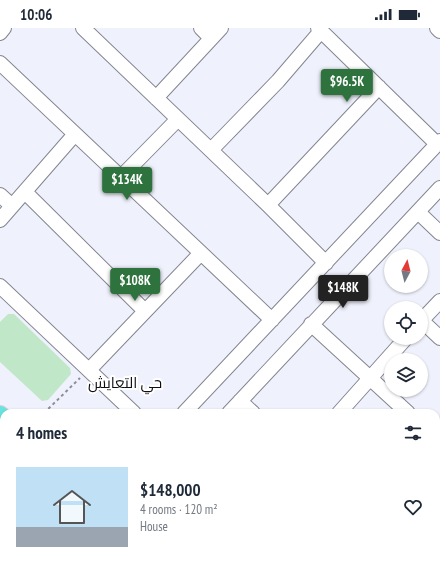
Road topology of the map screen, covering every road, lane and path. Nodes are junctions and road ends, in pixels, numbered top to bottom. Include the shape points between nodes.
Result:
1 (4, 28) edge
2 (83, 28) edge
3 (201, 28) edge
4 (437, 28) edge
5 (320, 29) edge
6 (440, 31) edge
7 (0, 33) edge
8 (216, 33) edge
9 (0, 62) edge
10 (379, 87) junction
11 (156, 98) junction
12 (178, 119) junction
13 (75, 134) junction
14 (439, 142) edge
15 (211, 150) junction
16 (121, 177) junction
17 (440, 188) edge
18 (25, 192) junction
19 (0, 195) edge
20 (268, 205) junction
21 (12, 206) junction
22 (418, 212) junction
23 (0, 220) edge
24 (440, 233) edge
25 (201, 253) junction
26 (326, 263) junction
27 (0, 286) edge
28 (440, 301) edge
29 (145, 311) junction
30 (428, 314) edge
31 (272, 320) junction
32 (311, 324) junction
33 (428, 327) edge
34 (440, 338) edge
35 (400, 345) edge
36 (88, 370) junction
37 (369, 378) junction
38 (240, 400) junction
39 (48, 409) edge
40 (130, 409) edge
41 (188, 409) edge
42 (232, 409) edge
43 (249, 409) edge
44 (342, 409) edge
45 (404, 409) edge

1 - 7 street
2 - 11 street
3 - 8 street
4 - 6 street
5 - 10 street
5 - 15 street via 278,80
8 - 11 street
9 - 13 street
10 - 14 street
10 - 20 street
11 - 12 street
12 - 15 street
12 - 16 street
13 - 16 street
13 - 18 street
14 - 26 street
15 - 20 street
16 - 25 street
17 - 22 street
18 - 21 street
18 - 29 street
19 - 21 street
20 - 26 street
21 - 23 street
22 - 24 street
22 - 32 street
25 - 29 street
25 - 31 street
26 - 31 street
27 - 36 street
28 - 30 street
29 - 36 street
31 - 41 street
32 - 37 street
32 - 38 street
33 - 34 street
35 - 37 street
36 - 39 path
36 - 40 street
37 - 44 street
37 - 45 street
38 - 42 street
38 - 43 street

